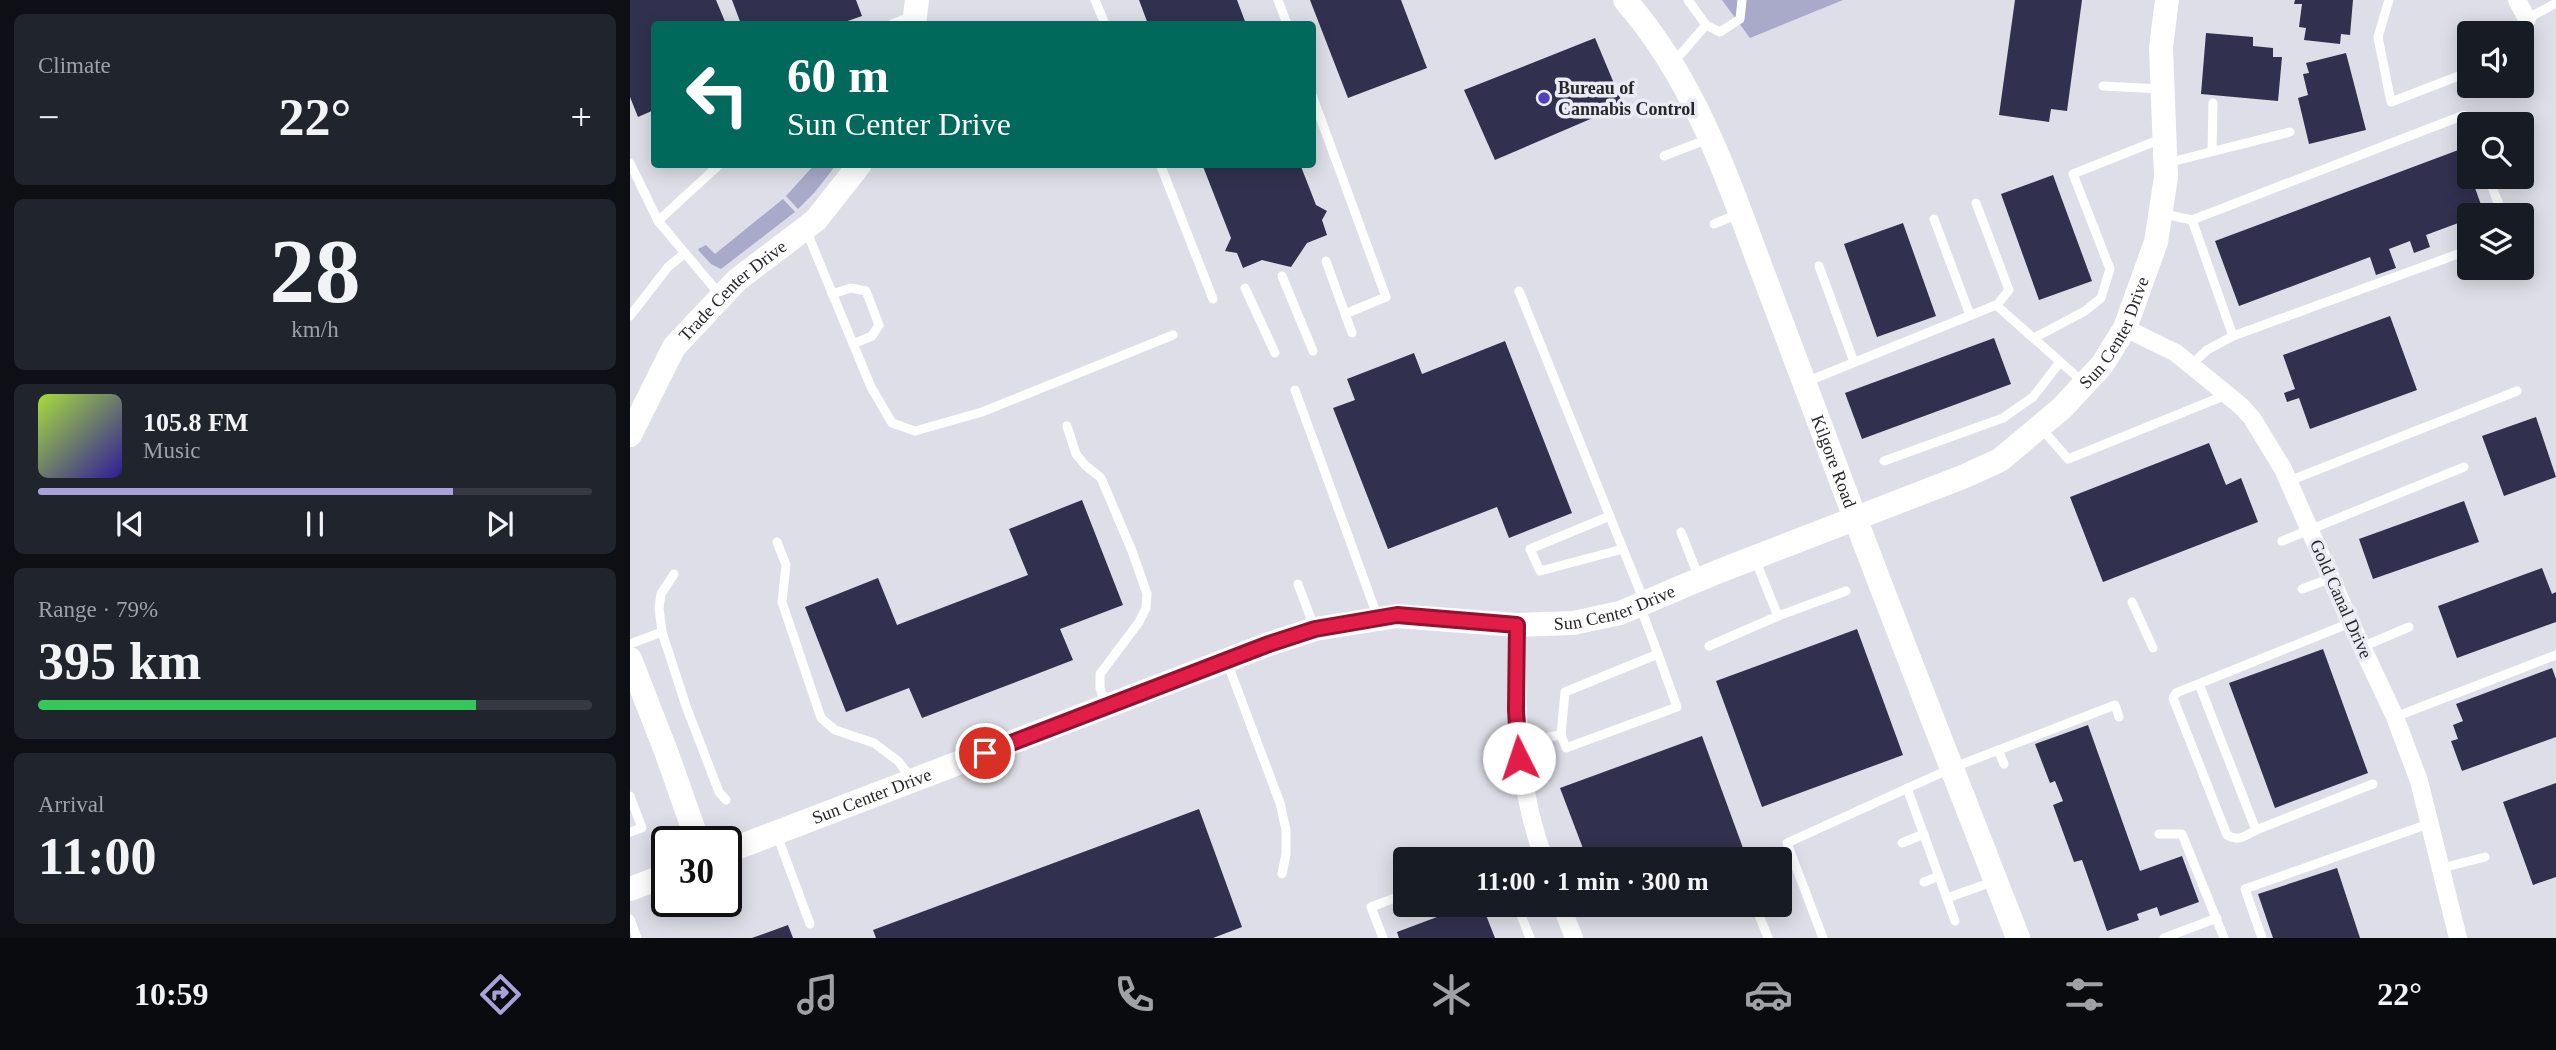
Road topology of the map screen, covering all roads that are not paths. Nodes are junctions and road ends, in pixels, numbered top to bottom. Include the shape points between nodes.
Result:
1 (1095, 0) edge
2 (1278, 0) edge
3 (1625, 0) edge
4 (1688, 0) edge
5 (1742, 0) edge
6 (2167, 0) edge
7 (2389, 0) edge
8 (2518, 0) edge
9 (2556, 3) edge
10 (2527, 19) joint
11 (1103, 21) edge
12 (1286, 21) edge
13 (1706, 25) junction
14 (1672, 64) junction
15 (2457, 77) edge
16 (2104, 86) dead end
17 (2161, 89) junction
18 (2213, 103) dead end
19 (1316, 106) edge
20 (2457, 118) edge
21 (2290, 132) dead end
22 (2165, 137) junction
23 (1711, 139) junction
24 (2212, 151) junction
25 (1664, 156) dead end
26 (630, 163) edge
27 (2165, 163) junction
28 (715, 168) edge
29 (857, 168) edge
30 (1162, 168) edge
31 (1976, 203) dead end
32 (1741, 213) junction
33 (2159, 213) junction
34 (1934, 219) dead end
35 (2192, 220) junction
36 (658, 221) junction
37 (1714, 224) dead end
38 (806, 228) junction
39 (685, 253) junction
40 (2457, 254) edge
41 (1326, 261) dead end
42 (1819, 266) dead end
43 (1282, 276) dead end
44 (1245, 288) dead end
45 (1519, 290) dead end
46 (832, 294) junction
47 (721, 296) junction
48 (1213, 299) dead end
49 (1997, 306) junction
50 (1345, 314) junction
51 (630, 316) edge
52 (1970, 316) junction
53 (2125, 328) junction
54 (1352, 333) dead end
55 (1173, 335) dead end
56 (2233, 336) junction
57 (2034, 338) junction
58 (853, 344) junction
59 (1313, 351) dead end
60 (1275, 353) dead end
61 (1854, 362) junction
62 (2060, 362) junction
63 (2192, 364) junction
64 (1804, 382) junction
65 (2085, 384) junction
66 (1295, 390) dead end
67 (2517, 391) dead end
68 (2228, 394) junction
69 (1067, 426) dead end
70 (2040, 428) junction
71 (630, 435) edge
72 (1884, 461) dead end
73 (2465, 467) dead end
74 (2289, 481) junction
75 (1610, 516) junction
76 (1855, 519) junction
77 (2310, 530) junction
78 (1681, 531) dead end
79 (2283, 541) dead end
80 (777, 542) dead end
81 (1623, 548) junction
82 (1755, 557) junction
83 (674, 574) dead end
84 (2330, 578) junction
85 (1700, 579) junction
86 (1298, 584) dead end
87 (2302, 589) dead end
88 (1846, 591) dead end
89 (2132, 602) dead end
90 (1642, 604) junction
91 (1778, 616) junction
92 (1378, 618) junction
93 (2350, 622) junction
94 (1517, 625) junction
95 (2409, 627) dead end
96 (1315, 629) junction
97 (662, 632) junction
98 (630, 643) edge
99 (1709, 646) dead end
100 (2362, 647) junction
101 (2153, 649) dead end
102 (1658, 654) junction
103 (2556, 654) edge
104 (630, 659) edge
105 (1227, 660) junction
106 (2199, 684) junction
107 (1106, 707) junction
108 (2119, 717) dead end
109 (2395, 717) junction
110 (1561, 735) junction
111 (1518, 742) junction
112 (1998, 750) junction
113 (2004, 764) dead end
114 (1952, 768) junction
115 (913, 780) junction
116 (2373, 784) dead end
117 (1907, 788) junction
118 (630, 796) edge
119 (726, 800) dead end
120 (2431, 823) junction
121 (692, 826) edge
122 (2256, 830) junction
123 (630, 832) edge
124 (777, 833) junction
125 (1924, 834) junction
126 (2159, 834) dead end
127 (1902, 843) dead end
128 (742, 846) edge
129 (1540, 847) edge
130 (2485, 857) dead end
131 (2442, 868) junction
132 (1282, 874) dead end
133 (1939, 876) junction
134 (1996, 880) junction
135 (651, 881) edge
136 (1924, 882) dead end
137 (630, 889) edge
138 (1947, 898) junction
139 (1393, 899) edge
140 (1522, 917) edge
141 (1566, 917) edge
142 (1760, 917) edge
143 (2217, 918) junction
144 (630, 919) edge
145 (1955, 921) dead end
146 (810, 924) dead end
147 (2187, 934) edge
148 (2221, 937) edge
149 (637, 938) edge
150 (1383, 938) edge
151 (1530, 938) edge
152 (1574, 938) edge
153 (1768, 938) edge
154 (1823, 938) edge
155 (2018, 938) edge
156 (2164, 938) edge
157 (2262, 938) edge
158 (2458, 938) edge

1 - 11 lane
2 - 12 lane
3 - 14 street, Kilgore Road
4 - 13 lane
5 - 13 lane via 1740,19 1720,32
6 - 17 street, Sun Center Drive
7 - 15 lane via 2378,37 2390,102
8 - 10 street
9 - 10 lane
13 - 14 lane
14 - 23 street, Kilgore Road
16 - 17 lane
17 - 22 street, Sun Center Drive
18 - 24 lane
19 - 50 lane via 1386,297
20 - 35 lane
21 - 24 lane
22 - 27 street, Sun Center Drive
22 - 57 lane via 2073,174 2110,269 2101,298
23 - 25 lane
23 - 32 street, Kilgore Road
24 - 27 lane
26 - 36 lane
27 - 33 street, Sun Center Drive
28 - 36 lane
29 - 38 street, Trade Center Drive
30 - 48 lane
31 - 49 lane via 2009,290
32 - 37 lane
32 - 64 street, Kilgore Road
33 - 35 lane
33 - 53 street, Sun Center Drive via 2156,242
34 - 52 lane
35 - 56 lane
36 - 39 lane
38 - 46 lane
38 - 47 street, Trade Center Drive
39 - 47 lane
39 - 51 lane via 668,267
40 - 56 lane
41 - 50 lane
42 - 61 lane
43 - 59 lane
44 - 60 lane
45 - 75 lane
46 - 58 lane
46 - 58 lane via 850,288 866,292 879,325 872,336
47 - 71 street, Trade Center Drive via 674,347
49 - 52 lane
49 - 57 lane
50 - 54 lane
52 - 61 lane
53 - 63 street, Gold Canal Drive
53 - 65 street, Sun Center Drive
55 - 58 lane via 982,412 915,430 892,423
56 - 63 lane
57 - 62 lane
61 - 64 lane
62 - 65 lane
62 - 72 lane via 2033,397 2003,418
63 - 68 street, Gold Canal Drive
64 - 76 street, Kilgore Road
65 - 70 street, Sun Center Drive
66 - 92 lane
67 - 74 lane
68 - 70 lane via 2068,459
68 - 74 street, Gold Canal Drive via 2252,418
69 - 107 lane via 1076,454 1101,478 1147,594 1139,622 1100,674
70 - 76 street, Sun Center Drive via 2000,460
73 - 77 lane
74 - 77 street, Gold Canal Drive
75 - 81 lane
75 - 81 lane via 1530,549 1540,571
76 - 82 street, Sun Center Drive
76 - 114 street, Kilgore Road
77 - 79 lane
77 - 84 street, Gold Canal Drive
78 - 85 lane
80 - 115 lane via 786,565 782,602 821,718 835,730 874,743
81 - 90 lane
82 - 85 street, Sun Center Drive
82 - 91 lane
83 - 97 lane via 661,594
84 - 87 lane
84 - 93 street, Gold Canal Drive
85 - 90 street, Sun Center Drive
86 - 96 lane
88 - 91 lane
89 - 101 lane
90 - 94 street, Sun Center Drive via 1573,623
90 - 102 lane
91 - 99 lane
92 - 94 street, Sun Center Drive via 1397,615
92 - 96 street, Sun Center Drive
93 - 100 street, Gold Canal Drive
93 - 106 lane
94 - 111 street
95 - 100 lane
96 - 105 street, Sun Center Drive
97 - 98 lane
97 - 119 lane via 691,719
100 - 109 street, Gold Canal Drive
102 - 110 lane via 1565,692
102 - 110 lane via 1677,707 1566,748
103 - 109 lane
104 - 121 street
105 - 107 street, Sun Center Drive
105 - 132 lane via 1280,803 1286,830
106 - 122 lane
106 - 122 lane via 2176,692 2174,705 2227,835 2241,838
107 - 115 street, Sun Center Drive
108 - 112 lane via 2115,705
109 - 120 street, Gold Canal Drive
110 - 111 lane
111 - 129 street
112 - 113 lane
112 - 114 lane
114 - 117 lane
114 - 134 street, Kilgore Road
115 - 124 street, Sun Center Drive
116 - 122 lane
117 - 125 lane
117 - 154 lane via 1787,842 1807,880 1823,923
118 - 123 lane via 642,828
120 - 131 street, Gold Canal Drive
120 - 157 lane via 2245,889
124 - 128 street, Sun Center Drive
124 - 146 lane
125 - 127 lane
125 - 133 lane
126 - 143 lane via 2182,834
130 - 131 lane
131 - 158 street, Gold Canal Drive
133 - 136 lane
133 - 138 lane
134 - 138 lane
134 - 155 street, Kilgore Road
135 - 137 street
138 - 145 lane
139 - 150 lane via 1371,907
140 - 151 lane
141 - 152 street
142 - 153 lane
143 - 147 lane
143 - 148 lane
144 - 149 lane
147 - 156 lane

